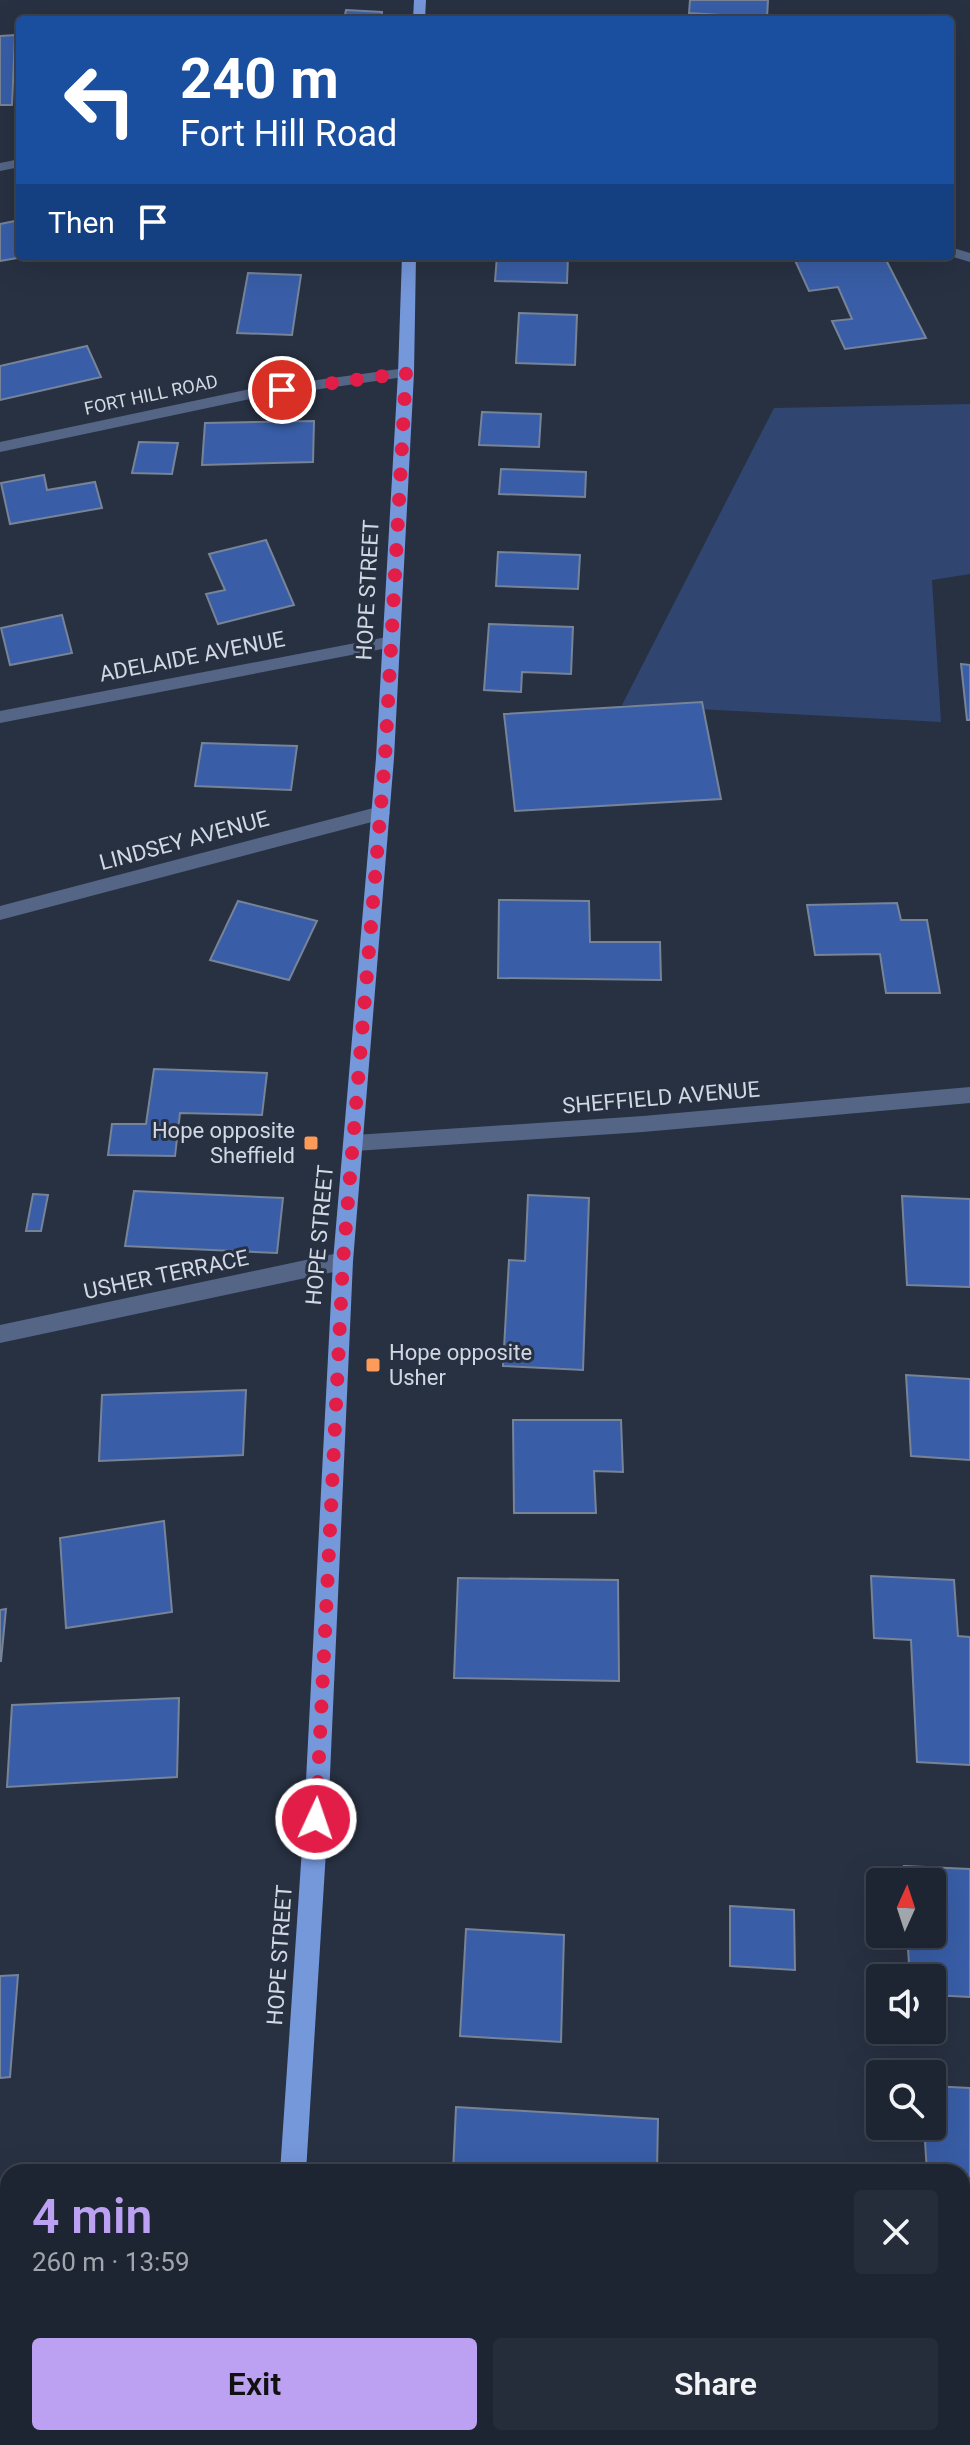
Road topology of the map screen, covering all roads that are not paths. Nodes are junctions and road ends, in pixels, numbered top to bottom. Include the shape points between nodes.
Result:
1 (409, 260) edge
2 (406, 373) junction
3 (0, 447) edge
4 (392, 642) junction
5 (0, 717) edge
6 (381, 813) junction
7 (0, 913) edge
8 (970, 1095) edge
9 (355, 1143) junction
10 (343, 1261) junction
11 (0, 1334) edge
12 (294, 2164) edge

1 - 2 main road, HOPE STREET
2 - 3 street, FORT HILL ROAD via 250,394
2 - 4 main road, HOPE STREET
4 - 5 street, ADELAIDE AVENUE
4 - 6 main road, HOPE STREET
6 - 7 street, LINDSEY AVENUE
6 - 9 main road, HOPE STREET
8 - 9 street, SHEFFIELD AVENUE
9 - 10 main road, HOPE STREET
10 - 11 street, USHER TERRACE
10 - 12 main road, HOPE STREET

